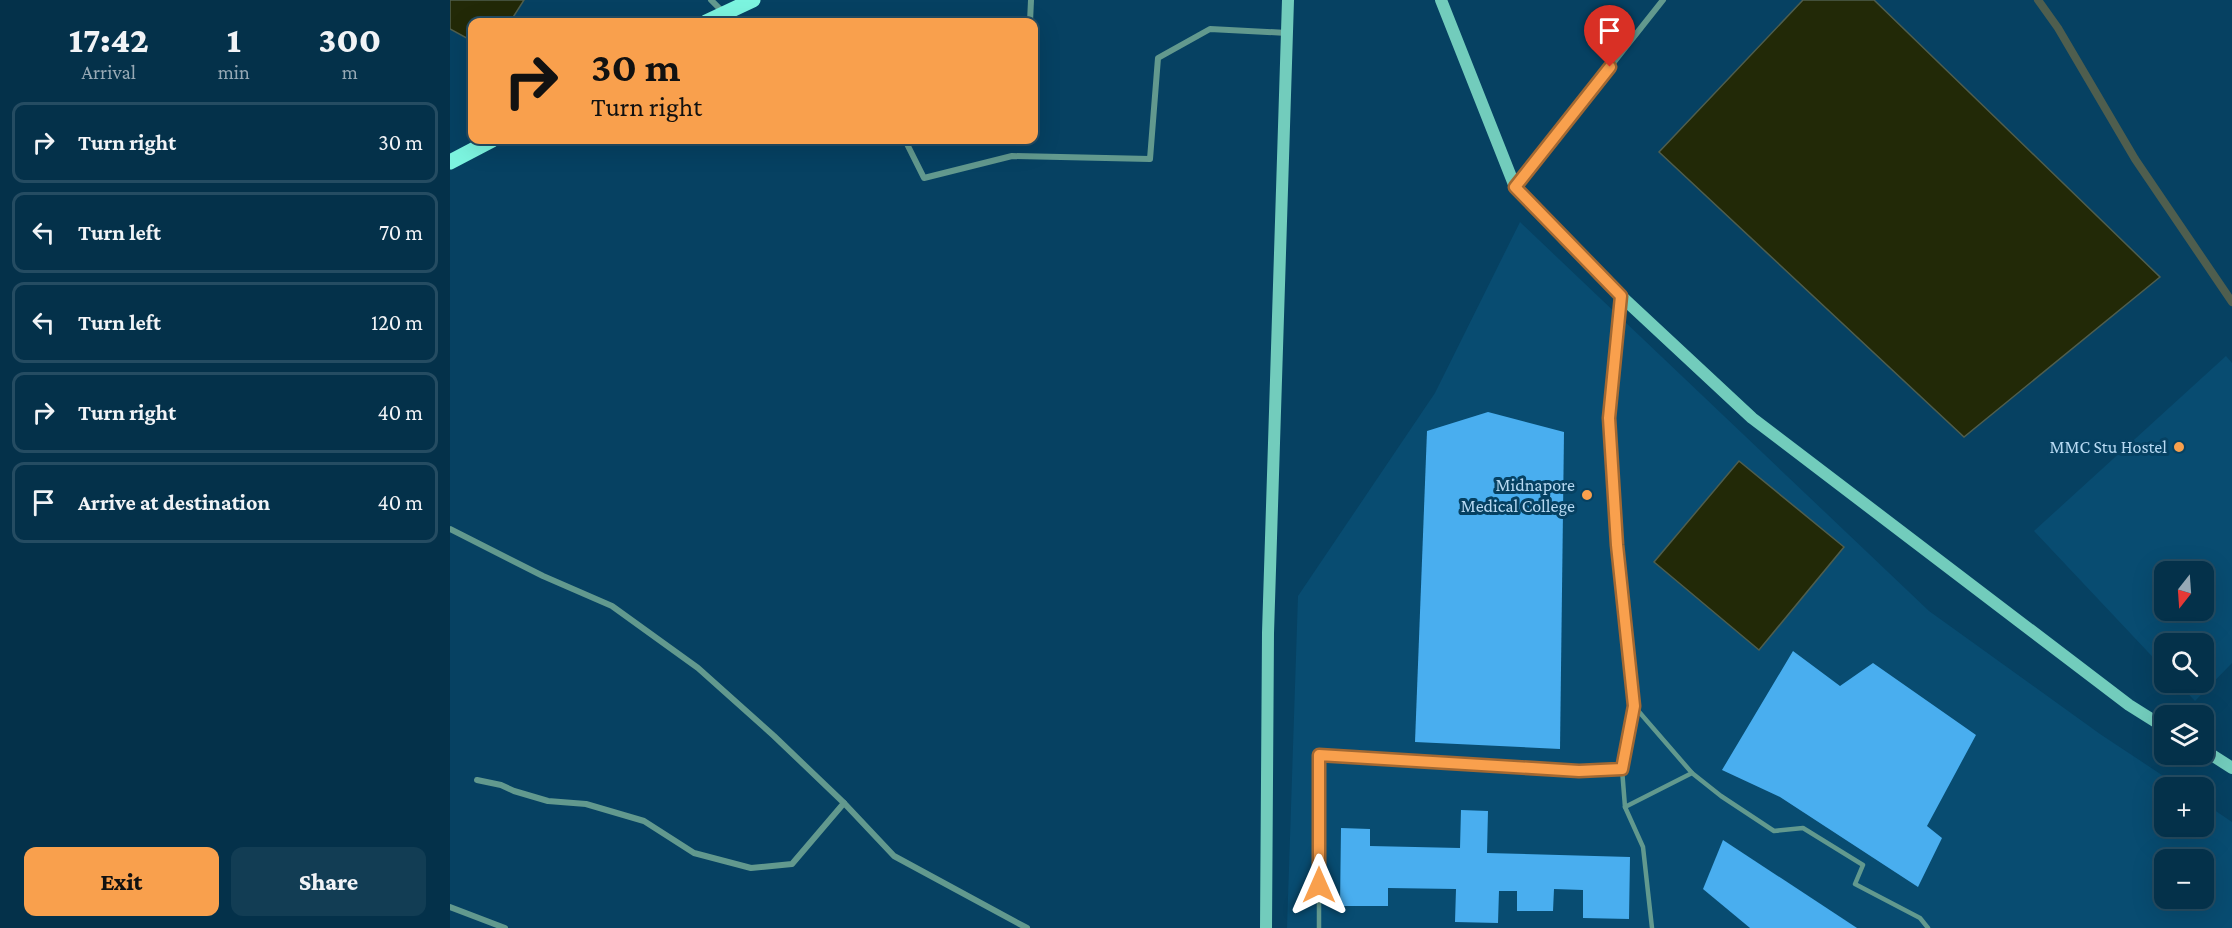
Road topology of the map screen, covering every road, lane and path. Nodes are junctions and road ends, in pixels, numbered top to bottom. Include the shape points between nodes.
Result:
1 (711, 0) edge
2 (753, 0) edge
3 (1031, 0) edge
4 (1288, 0) edge
5 (1441, 0) edge
6 (1663, 0) edge
7 (724, 13) junction
8 (714, 18) edge
9 (1030, 18) edge
10 (1288, 33) junction
11 (484, 144) edge
12 (907, 144) edge
13 (450, 162) edge
14 (1515, 187) junction
15 (1621, 296) junction
16 (450, 530) edge
17 (1634, 706) junction
18 (2154, 721) edge
19 (2214, 756) edge
20 (2232, 768) edge
21 (1622, 769) junction
22 (1692, 773) junction
23 (477, 780) dead end
24 (844, 803) junction
25 (1625, 807) junction
26 (450, 907) edge
27 (505, 928) edge
28 (1028, 928) edge
29 (1266, 928) edge
30 (1319, 928) edge
31 (1652, 928) edge
32 (1928, 928) edge

1 - 7 street
2 - 7 main road
3 - 9 street
4 - 10 main road
5 - 14 main road
6 - 14 street
7 - 8 main road
10 - 12 street via 1210,29 1158,58 1150,159 1012,156 924,178
10 - 29 main road via 1268,633
11 - 13 main road
14 - 15 main road
15 - 17 lane via 1609,418 1617,545
15 - 18 main road via 1752,418
16 - 24 street via 612,606 698,668
17 - 21 lane
17 - 22 lane
19 - 20 main road
21 - 25 lane
21 - 30 lane via 1579,771 1319,755
22 - 25 lane
22 - 32 lane via 1774,831 1803,828 1863,865 1855,884 1920,918
23 - 24 street via 549,801 586,804 644,821 694,853 751,868 792,864
24 - 28 street via 894,856
25 - 31 lane via 1643,847
26 - 27 street

